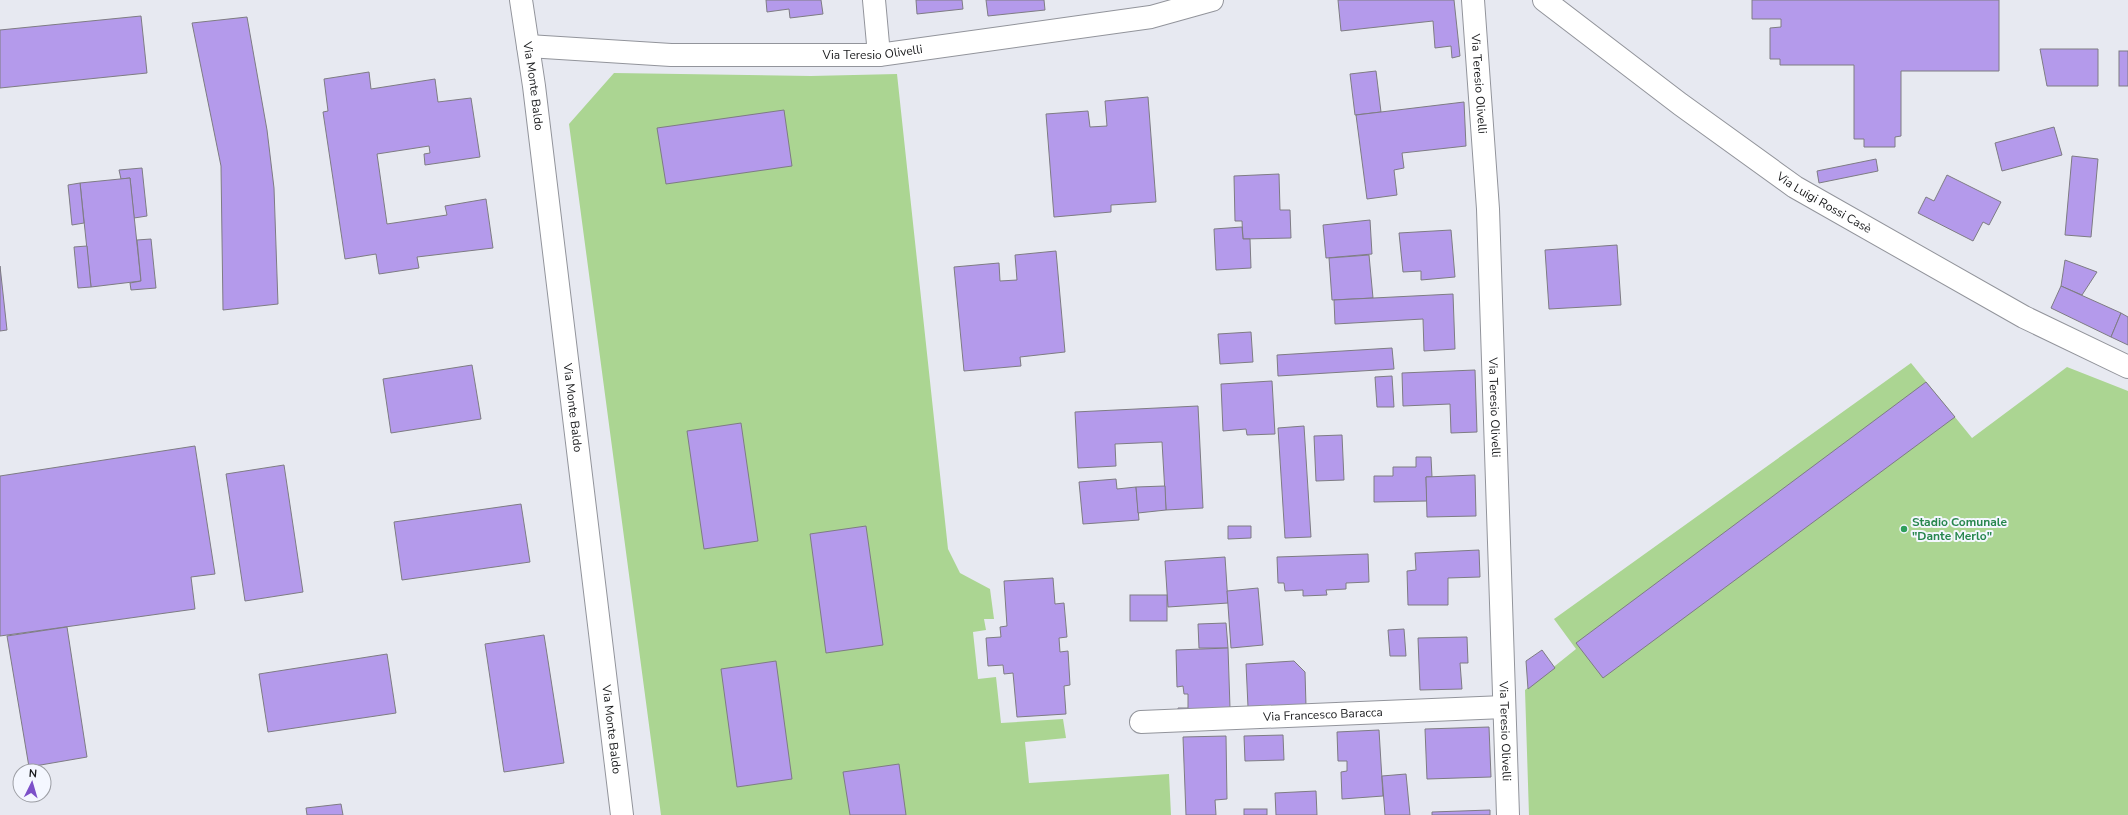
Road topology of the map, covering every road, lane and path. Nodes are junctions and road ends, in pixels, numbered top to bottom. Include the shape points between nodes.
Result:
1 (521, 0) edge
2 (874, 0) edge
3 (1212, 0) edge
4 (1472, 0) edge
5 (1544, 0) edge
6 (528, 46) junction
7 (879, 55) junction
8 (2128, 367) edge
9 (1504, 708) junction
10 (1141, 722) dead end
11 (622, 815) edge
12 (1508, 815) edge

1 - 6 street, Via Monte Baldo
2 - 7 street
3 - 7 street, Via Teresio Olivelli via 1152,17
4 - 9 street, Via Teresio Olivelli via 1488,209
5 - 8 street, Via Luigi Rossi Casè via 1680,104 1795,187 2024,317
6 - 7 street, Via Teresio Olivelli via 671,55
6 - 11 street, Via Monte Baldo
9 - 10 street, Via Francesco Baracca
9 - 12 street, Via Teresio Olivelli

